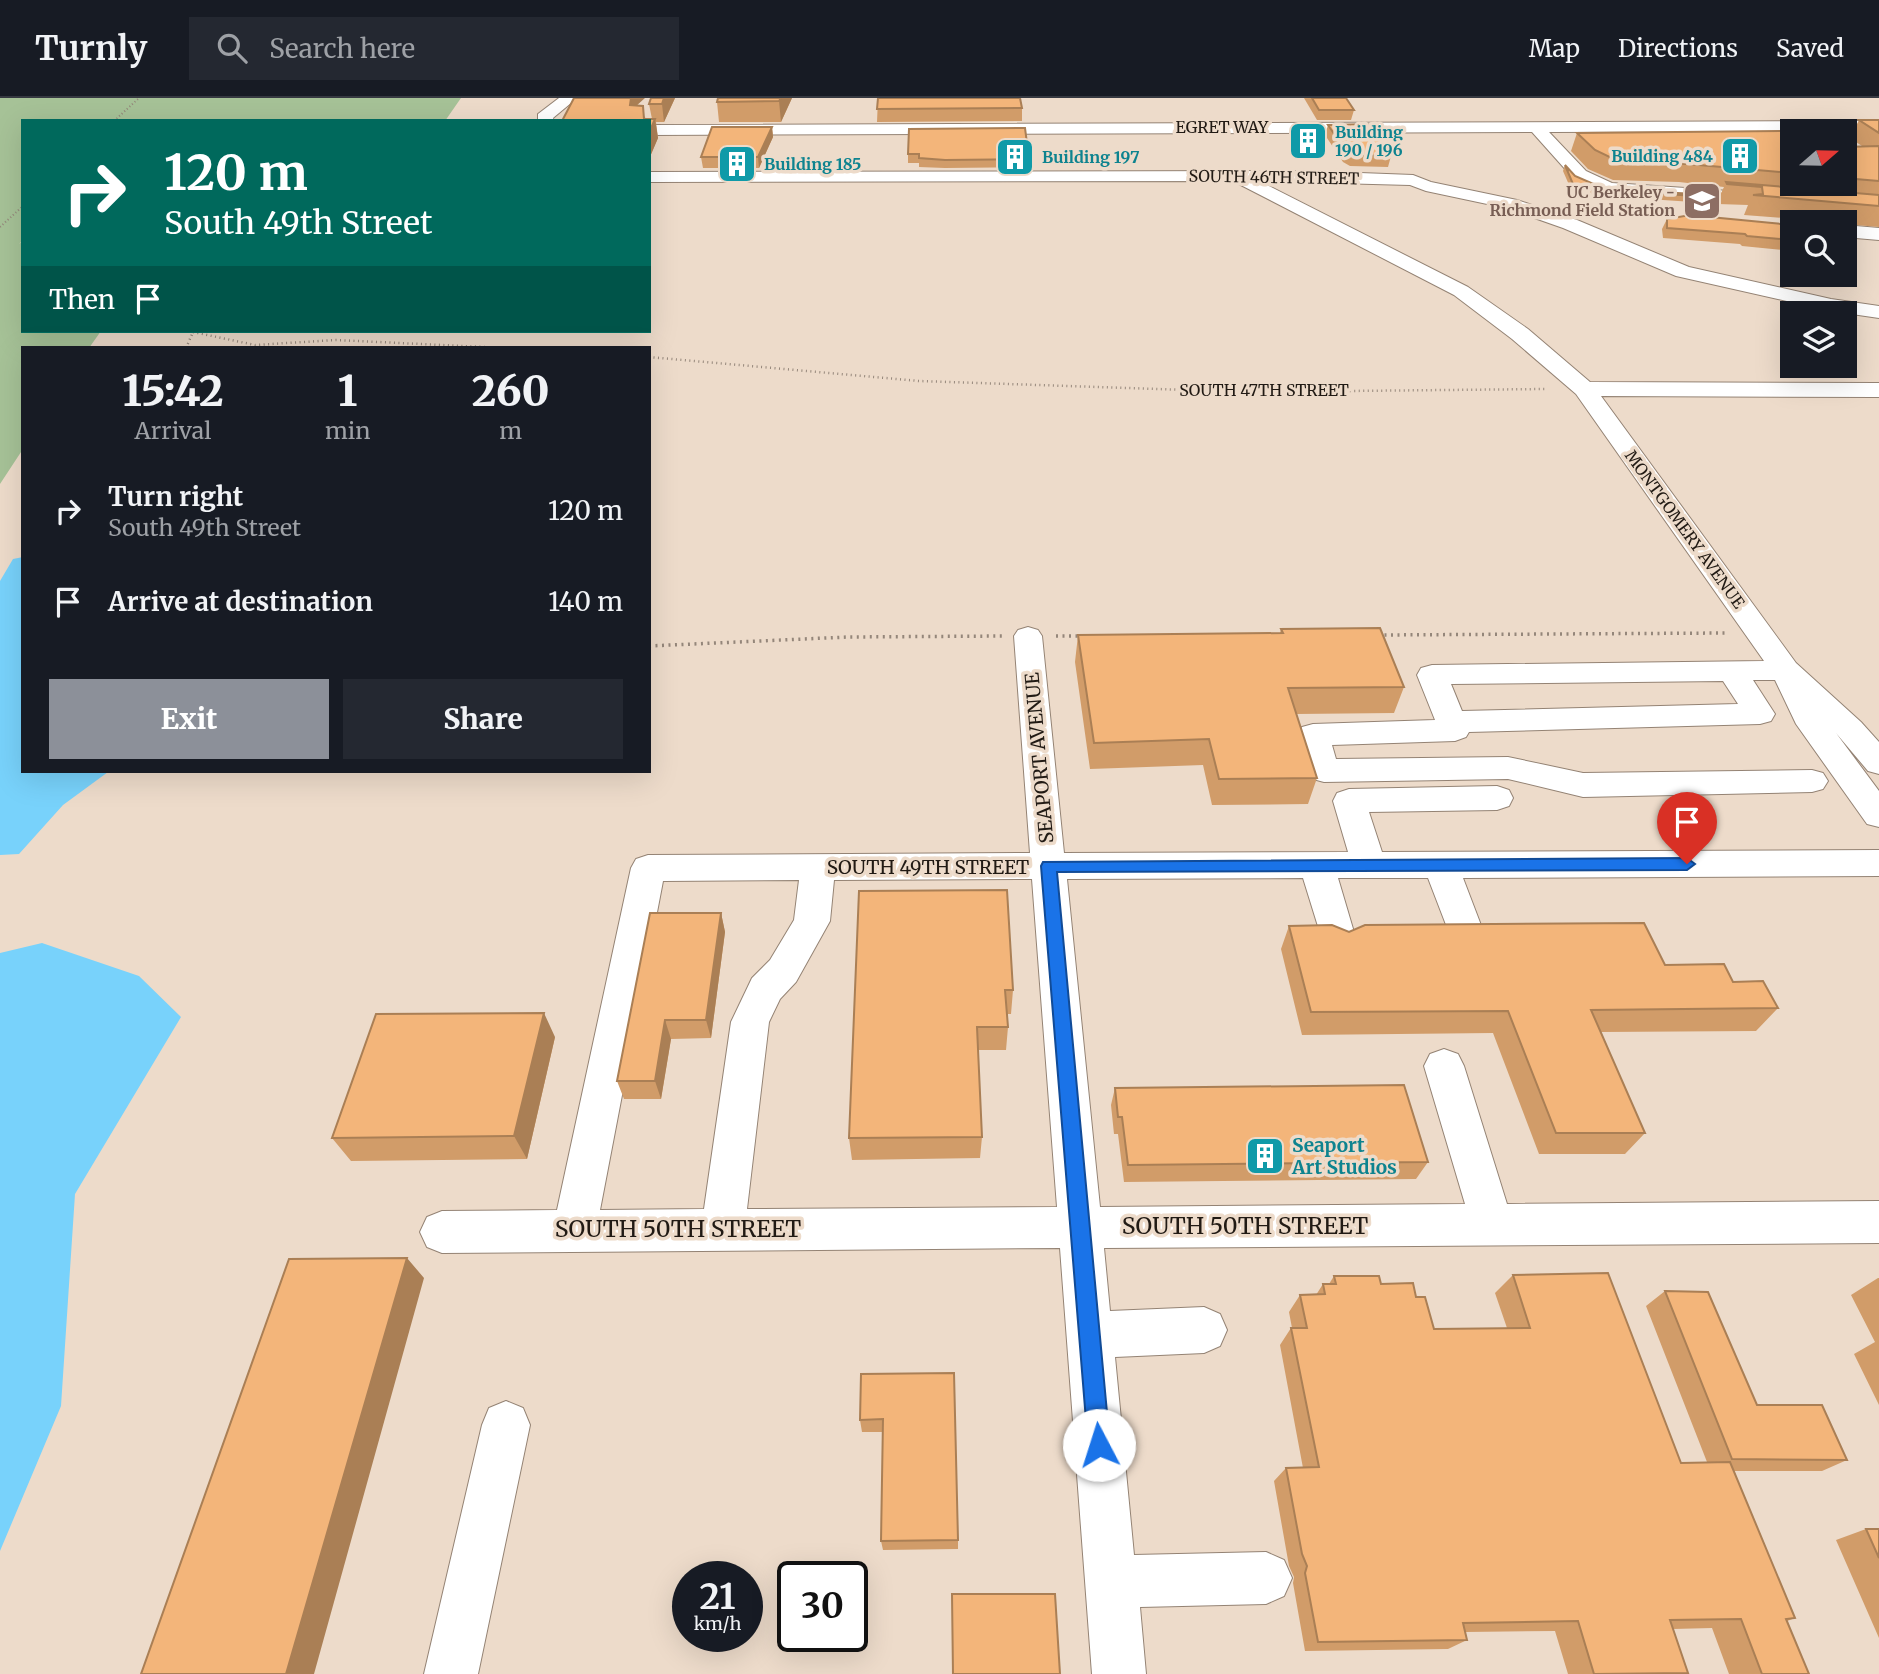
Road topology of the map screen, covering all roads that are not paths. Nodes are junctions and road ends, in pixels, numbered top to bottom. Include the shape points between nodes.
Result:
1 (569, 98) edge
2 (1573, 107) dead end
3 (1293, 109) dead end
4 (1199, 110) dead end
5 (1695, 111) dead end
6 (1774, 111) dead end
7 (545, 119) edge
8 (1784, 119) edge
9 (1592, 126) junction
10 (1659, 126) junction
11 (1713, 126) junction
12 (1879, 126) edge
13 (1208, 127) junction
14 (1265, 127) junction
15 (1304, 127) junction
16 (1378, 127) junction
17 (1857, 127) edge
18 (1780, 128) edge
19 (651, 130) edge
20 (1541, 132) junction
21 (1279, 149) dead end
22 (1234, 176) junction
23 (651, 177) edge
24 (1413, 180) junction
25 (1701, 192) junction
26 (1783, 199) edge
27 (1709, 211) edge
28 (1857, 232) edge
29 (1879, 234) edge
30 (1879, 312) edge
31 (1584, 389) junction
32 (1879, 390) edge
33 (1028, 636) road end
34 (1786, 670) junction
35 (1732, 671) junction
36 (1452, 722) junction
37 (1879, 763) edge
38 (1812, 781) dead end
39 (1497, 797) dead end
40 (1879, 815) edge
41 (1879, 863) edge
42 (1317, 865) junction
43 (1369, 865) junction
44 (1441, 865) junction
45 (1048, 866) junction
46 (818, 867) junction
47 (1466, 933) edge
48 (1338, 939) edge
49 (1444, 1066) dead end
50 (1879, 1222) edge
51 (1492, 1224) junction
52 (1080, 1227) junction
53 (575, 1229) junction
54 (723, 1229) junction
55 (443, 1232) dead end
56 (1204, 1331) dead end
57 (1089, 1335) junction
58 (506, 1425) dead end
59 (1266, 1578) dead end
60 (1111, 1582) junction
61 (451, 1674) edge
62 (1119, 1674) edge

1 - 7 street
2 - 9 street
3 - 15 street
4 - 13 street
5 - 11 street
6 - 8 street
9 - 10 street, EGRET WAY
9 - 20 street, EGRET WAY
10 - 11 street, EGRET WAY
10 - 20 street via 1670,138
11 - 18 street, EGRET WAY
12 - 17 street, EGRET WAY
13 - 14 street, EGRET WAY
13 - 19 street, EGRET WAY via 1036,122
14 - 15 street, EGRET WAY
14 - 21 street
15 - 16 street, EGRET WAY
16 - 20 street, EGRET WAY
16 - 24 street
20 - 25 street via 1580,175 1609,188
22 - 23 street, SOUTH 46TH STREET
22 - 24 street, SOUTH 46TH STREET
22 - 31 street, MONTGOMERY AVENUE via 1461,291
24 - 30 street, SOUTH 46TH STREET via 1570,224 1684,272
25 - 26 street
25 - 27 street
28 - 29 street
31 - 32 street
31 - 34 street, MONTGOMERY AVENUE
33 - 45 street, SEAPORT AVENUE
34 - 35 street
34 - 37 street, MONTGOMERY AVENUE via 1850,729
34 - 40 street, MONTGOMERY AVENUE via 1807,717
35 - 36 street via 1432,675
35 - 36 street via 1760,714
36 - 38 street via 1455,730 1313,735 1324,771 1508,768 1583,785
39 - 43 street via 1349,801
41 - 44 street, SOUTH 49TH STREET
42 - 43 street, SOUTH 49TH STREET
42 - 45 street, SOUTH 49TH STREET
42 - 48 street
43 - 44 street, SOUTH 49TH STREET
44 - 47 street
45 - 46 street, SOUTH 49TH STREET
45 - 52 street, SEAPORT AVENUE
46 - 53 street, SOUTH 49TH STREET via 648,868
46 - 54 street via 812,921 783,971 765,989 750,1022
49 - 51 street
50 - 51 street, SOUTH 50TH STREET
51 - 52 street, SOUTH 50TH STREET
52 - 54 street, SOUTH 50TH STREET
52 - 57 street, SEAPORT AVENUE
53 - 54 street, SOUTH 50TH STREET
53 - 55 street, SOUTH 50TH STREET
56 - 57 street
57 - 60 street, SEAPORT AVENUE
58 - 61 street
59 - 60 street
60 - 62 street, SEAPORT AVENUE

